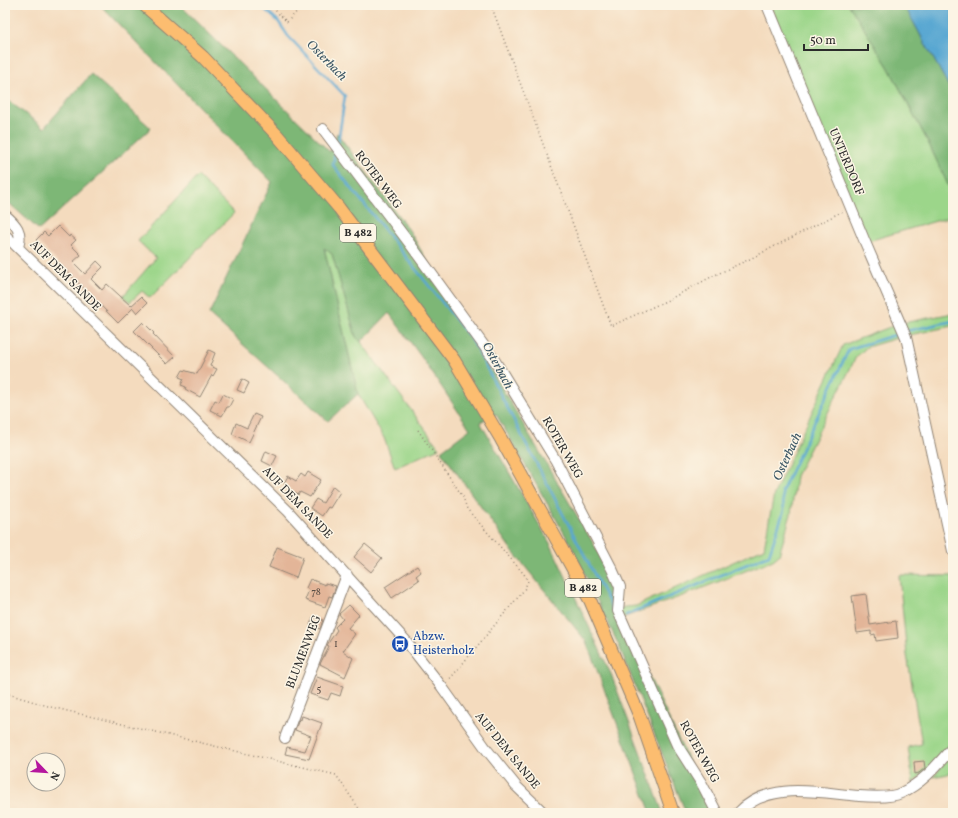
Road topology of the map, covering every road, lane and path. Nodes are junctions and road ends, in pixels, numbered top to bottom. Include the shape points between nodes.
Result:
1 (144, 5) edge
2 (270, 5) edge
3 (303, 5) edge
4 (491, 5) edge
5 (767, 5) edge
6 (323, 129) dead end
7 (851, 207) junction
8 (5, 215) edge
9 (5, 235) edge
10 (18, 248) junction
11 (418, 430) dead end
12 (953, 551) edge
13 (347, 576) junction
14 (442, 687) junction
15 (5, 693) edge
16 (285, 738) dead end
17 (953, 747) edge
18 (362, 813) edge
19 (544, 813) edge
20 (673, 813) edge
21 (717, 813) edge
22 (738, 813) edge

1 - 20 main road, B 482 via 203,57 277,135 339,208 454,360 509,452 590,600 640,717
2 - 3 path via 287,22
4 - 7 path via 611,326 668,300
5 - 7 street, UNTERDORF
6 - 21 street, ROTER WEG via 495,361 556,461 620,587 618,611 677,745
7 - 12 street, UNTERDORF via 905,332
8 - 10 street via 16,225 20,240
9 - 10 street, AUF DEM SANDE
10 - 13 street, AUF DEM SANDE via 278,501
11 - 14 path via 463,496 467,509 528,581 524,590
13 - 14 street, AUF DEM SANDE via 406,641
13 - 16 street, BLUMENWEG
14 - 19 street, AUF DEM SANDE via 486,750 516,786
15 - 18 path via 51,708 336,776
17 - 22 street via 927,777 900,793 869,797 807,790 783,792 765,795 744,806

